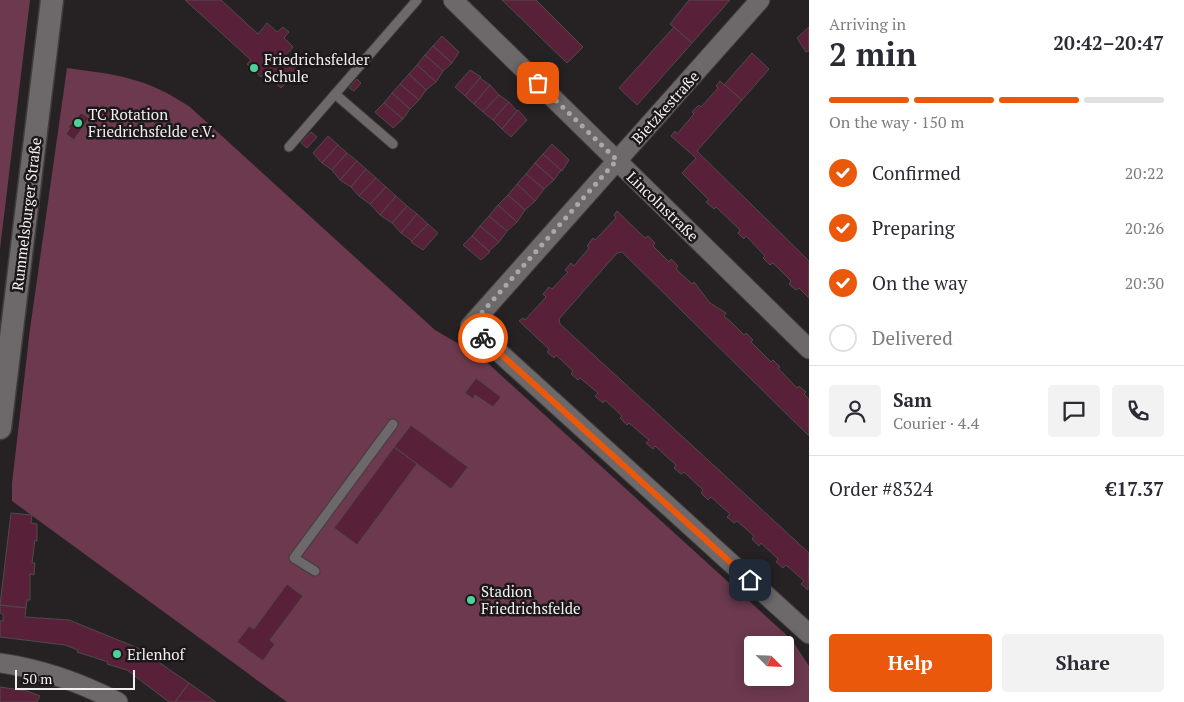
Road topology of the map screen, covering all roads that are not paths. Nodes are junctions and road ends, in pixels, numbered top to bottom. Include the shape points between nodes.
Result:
1 (52, 0) edge
2 (417, 0) edge
3 (453, 0) edge
4 (760, 0) edge
5 (335, 94) junction
6 (393, 144) dead end
7 (289, 147) dead end
8 (617, 160) junction
9 (809, 349) edge
10 (393, 424) dead end
11 (0, 428) edge
12 (315, 572) dead end
13 (809, 634) edge
14 (0, 663) edge
15 (118, 702) edge

1 - 11 street, Rummelsburger Straße
2 - 5 lane
3 - 8 street, Lincolnstraße
4 - 8 street, Bietzkestraße
5 - 6 lane
5 - 7 lane
8 - 9 street, Lincolnstraße
8 - 13 street, Bietzkestraße via 470,326
10 - 12 lane via 294,558
14 - 15 street via 58,675

